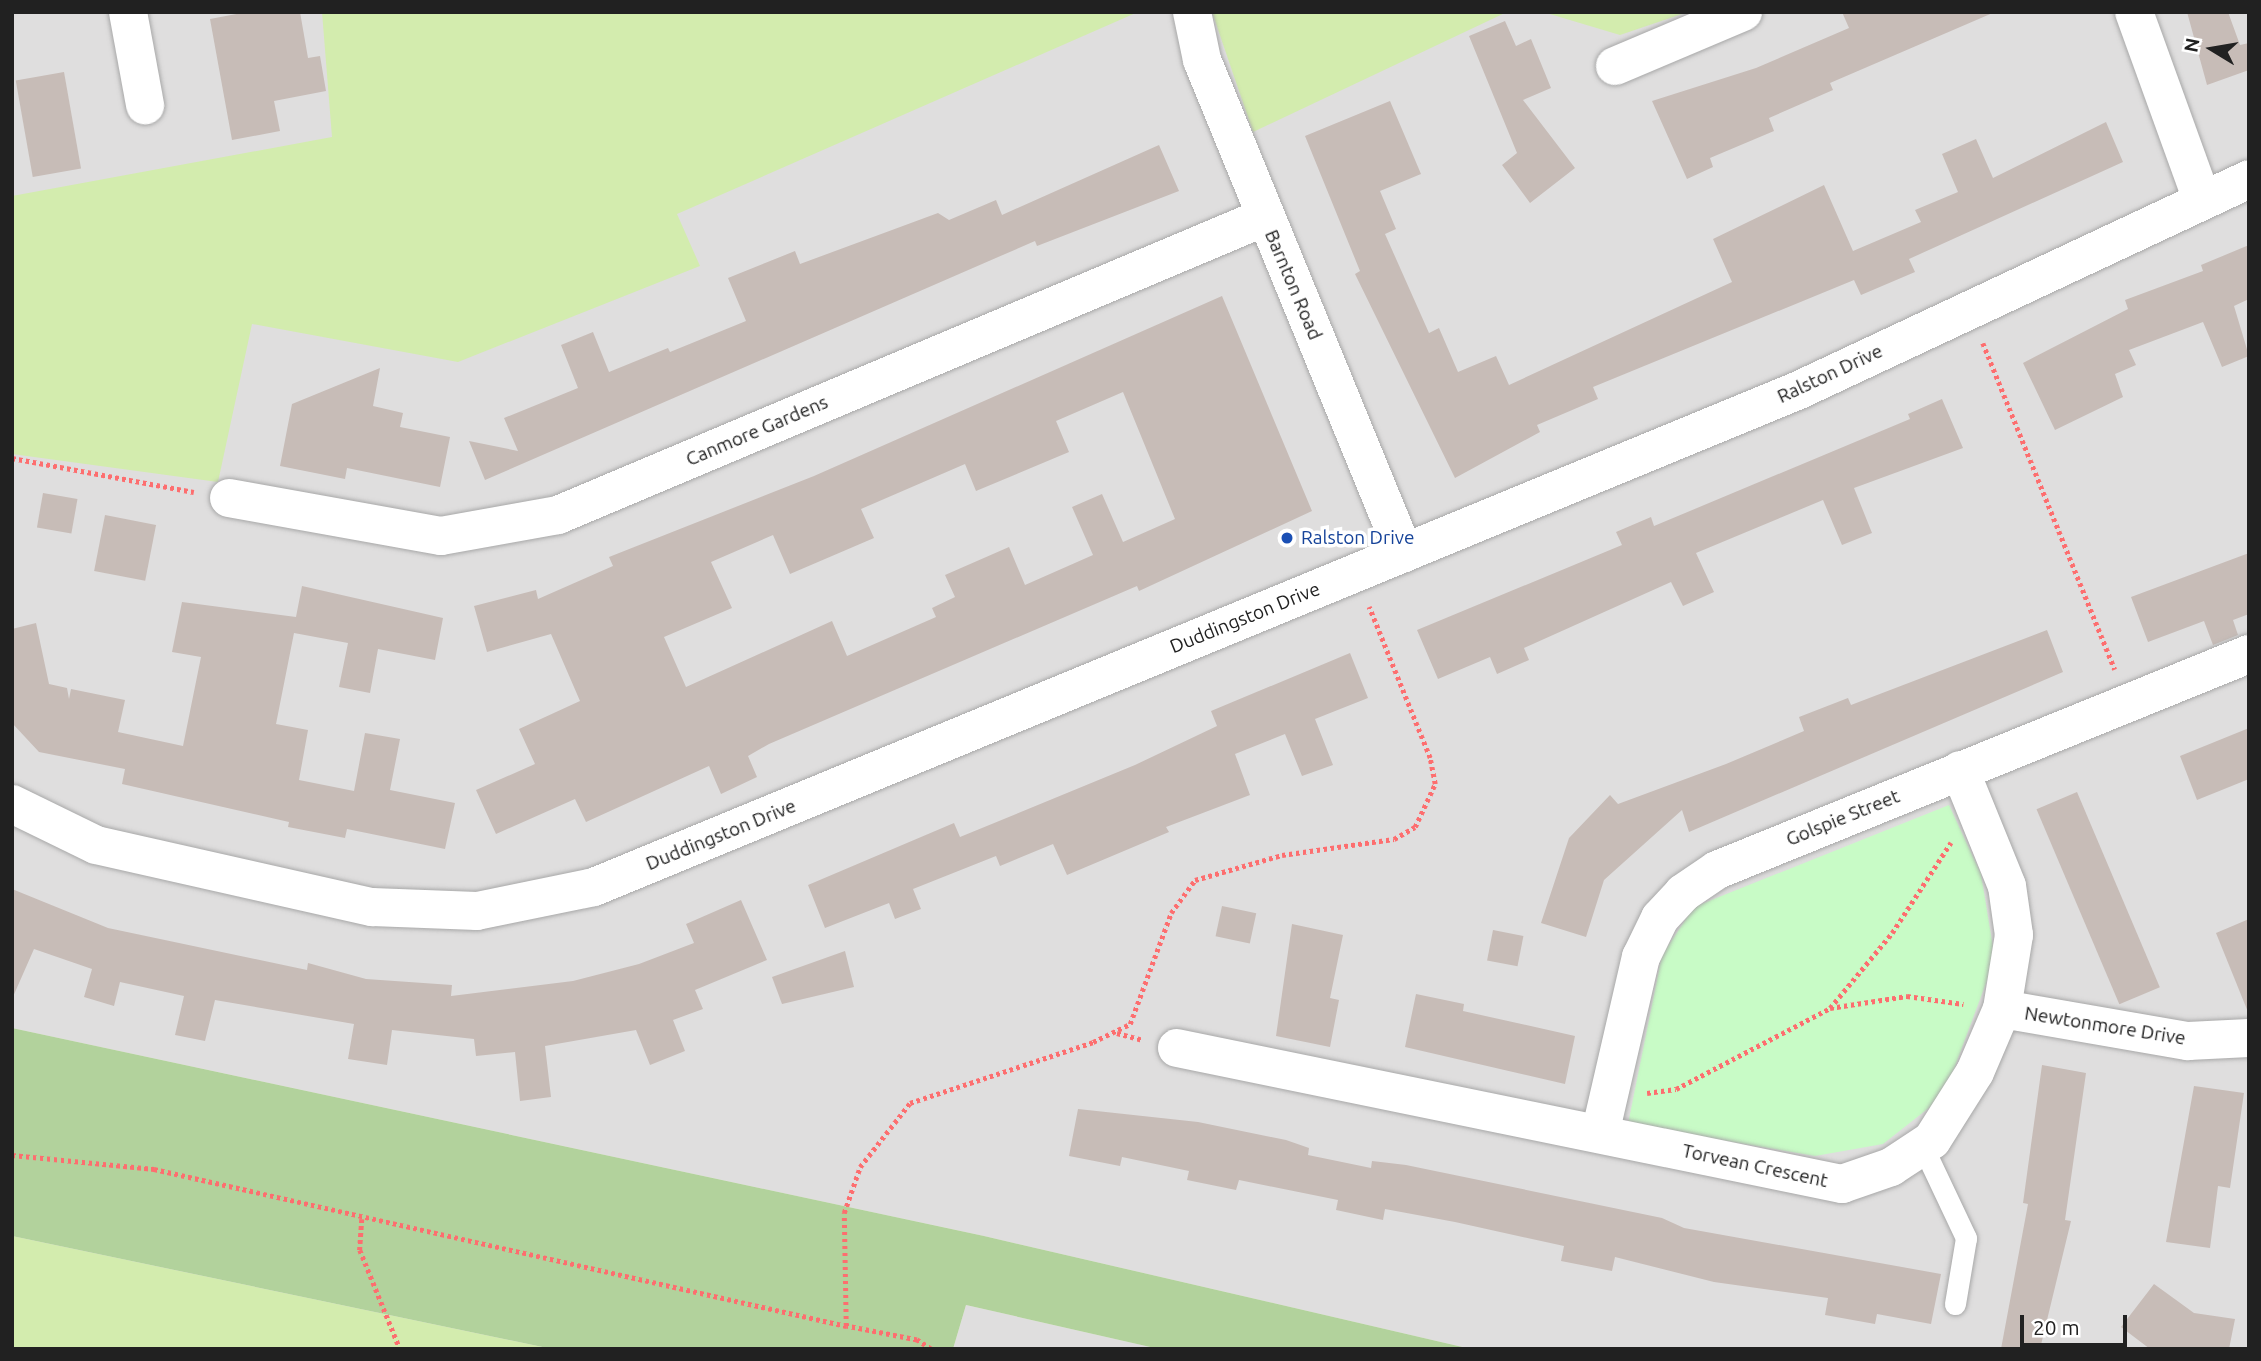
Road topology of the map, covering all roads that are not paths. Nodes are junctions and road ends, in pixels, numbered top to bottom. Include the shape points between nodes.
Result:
1 (128, 12) edge
2 (1192, 12) edge
3 (1743, 12) edge
4 (2134, 12) edge
5 (1615, 66) dead end
6 (145, 105) dead end
7 (2249, 178) edge
8 (2202, 200) junction
9 (1265, 217) junction
10 (229, 498) road end
11 (1404, 553) junction
12 (2249, 654) edge
13 (1960, 770) junction
14 (12, 804) edge
15 (2003, 1009) junction
16 (2249, 1038) edge
17 (1177, 1048) dead end
18 (1604, 1117) junction
19 (1923, 1147) junction
20 (1955, 1304) dead end

1 - 6 street
2 - 9 street, Barnton Road via 1202,60
3 - 5 street
4 - 8 street
7 - 8 street, Ralston Drive
8 - 11 street, Ralston Drive via 1797,391
9 - 10 street, Canmore Gardens via 558,515 441,536
9 - 11 street, Barnton Road
11 - 14 street, Duddingston Drive via 594,887 477,911 372,907 214,873 96,845
12 - 13 street, Golspie Street
13 - 15 street, Torvean Crescent via 2007,886 2014,935
13 - 18 street, Golspie Street via 1717,870 1683,893 1660,918 1641,957
15 - 16 street, Newtonmore Drive via 2188,1041
15 - 19 street, Torvean Crescent via 1975,1072
17 - 18 street, Torvean Crescent
18 - 19 street, Torvean Crescent via 1842,1184 1891,1167
19 - 20 lane via 1966,1238

